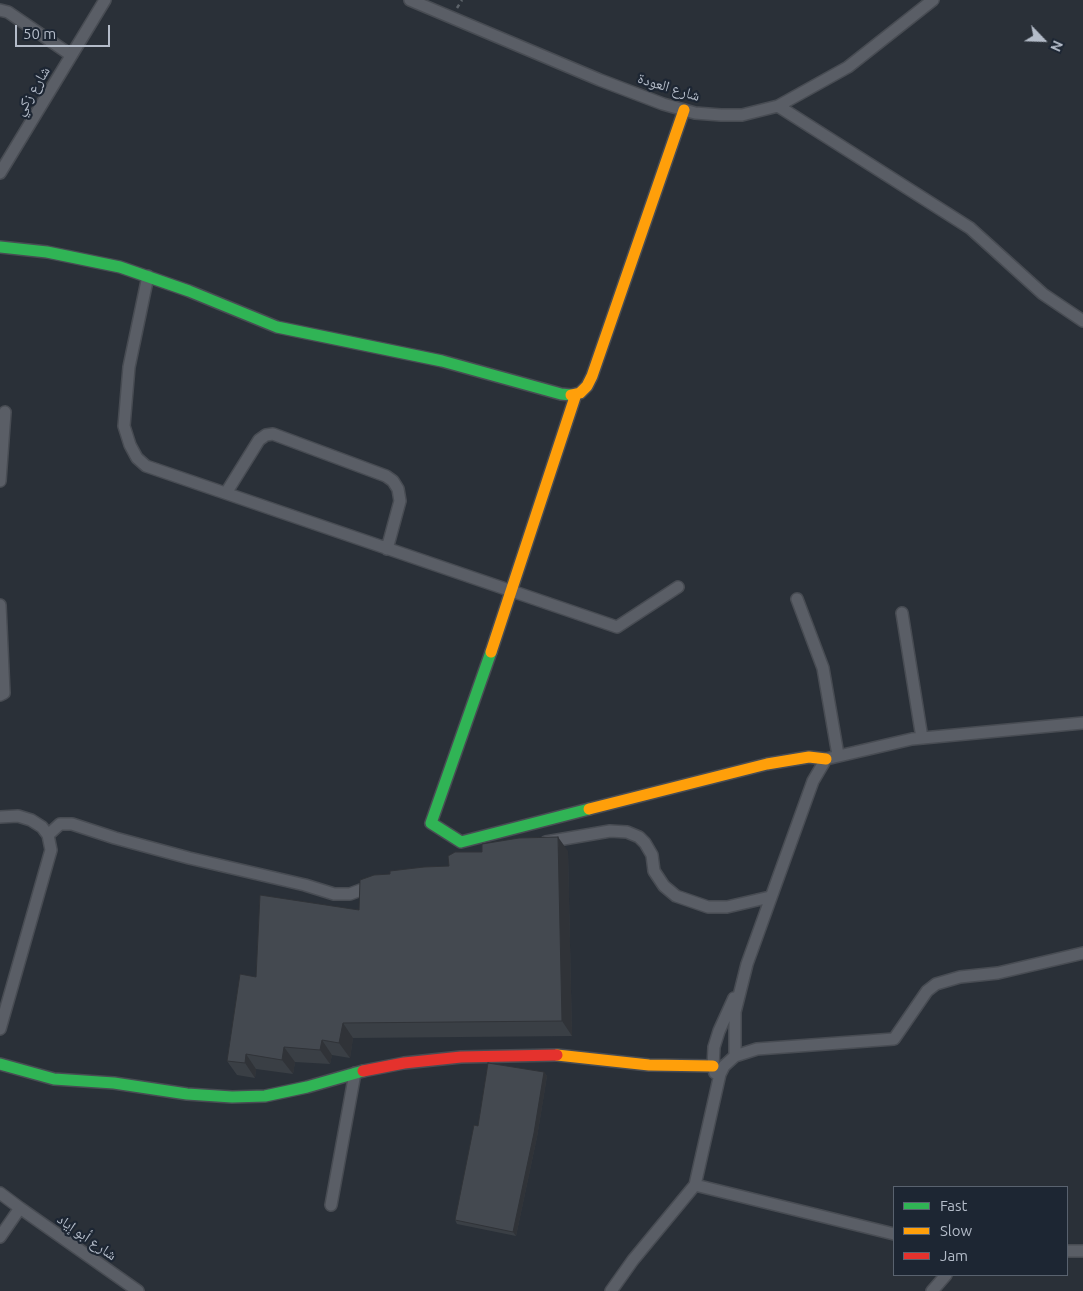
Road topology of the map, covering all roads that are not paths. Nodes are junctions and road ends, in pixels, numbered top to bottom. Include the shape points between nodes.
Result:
1 (105, 0) edge
2 (410, 0) edge
3 (933, 0) edge
4 (0, 10) edge
5 (72, 55) junction
6 (778, 106) junction
7 (684, 110) junction
8 (0, 172) edge
9 (0, 247) edge
10 (148, 276) junction
11 (1083, 320) edge
12 (576, 394) junction
13 (5, 412) dead end
14 (0, 482) edge
15 (226, 493) junction
16 (387, 549) junction
17 (678, 588) dead end
18 (512, 591) junction
19 (798, 599) dead end
20 (0, 605) edge
21 (902, 613) dead end
22 (0, 695) edge
23 (1083, 723) edge
24 (922, 738) junction
25 (838, 755) junction
26 (826, 759) junction
27 (0, 817) edge
28 (48, 835) junction
29 (534, 844) edge
30 (382, 882) edge
31 (770, 898) junction
32 (1083, 953) edge
33 (740, 988) junction
34 (0, 1030) edge
35 (735, 1056) junction
36 (0, 1064) edge
37 (713, 1066) junction
38 (355, 1073) junction
39 (717, 1083) junction
40 (695, 1185) junction
41 (0, 1193) edge
42 (331, 1205) dead end
43 (20, 1208) junction
44 (893, 1234) edge
45 (0, 1237) edge
46 (1068, 1251) edge
47 (1083, 1251) edge
48 (945, 1276) edge
49 (133, 1290) edge
50 (611, 1291) edge
51 (932, 1291) edge

1 - 5 street, شارع زكي
2 - 7 street, شارع العودة via 600,80
3 - 6 street, شارع العودة via 848,66
4 - 5 street via 8,12
5 - 8 street, شارع زكي
6 - 7 street, شارع العودة via 742,115
6 - 11 street via 970,228 1043,294
7 - 12 street via 592,376 587,386
9 - 10 street via 87,259
10 - 12 street via 277,327 442,361 561,394
10 - 15 street via 128,367 124,426 130,445 146,466
12 - 18 street
13 - 14 street
15 - 16 street
15 - 16 street via 260,440 273,434 393,481 400,501
16 - 18 street
17 - 18 street via 617,627
18 - 26 street via 431,824 461,842 767,764 809,757
19 - 25 street via 823,668
20 - 22 street via 4,693
21 - 24 street
23 - 24 street
24 - 25 street
25 - 26 street
26 - 31 street via 812,781
27 - 28 street via 18,816 31,820
28 - 30 street via 60,824 72,824 189,858 334,894 350,894
28 - 34 street via 50,850
29 - 31 street via 610,830 627,832 645,843 652,855 654,871 676,896 708,907 727,907
31 - 33 street
32 - 35 street via 998,974 960,977 936,984 927,991 894,1039 757,1049
33 - 35 street via 735,1012
33 - 37 street via 719,1031
35 - 39 street via 724,1066
36 - 38 street via 54,1079 232,1097 265,1096
37 - 38 street via 649,1065 564,1055 509,1055 404,1063
37 - 39 street
38 - 42 street
39 - 40 street
40 - 44 street
40 - 50 street
41 - 43 street, شارع أبو إياد
43 - 45 street
43 - 49 street, شارع أبو إياد
46 - 47 street
48 - 51 street

